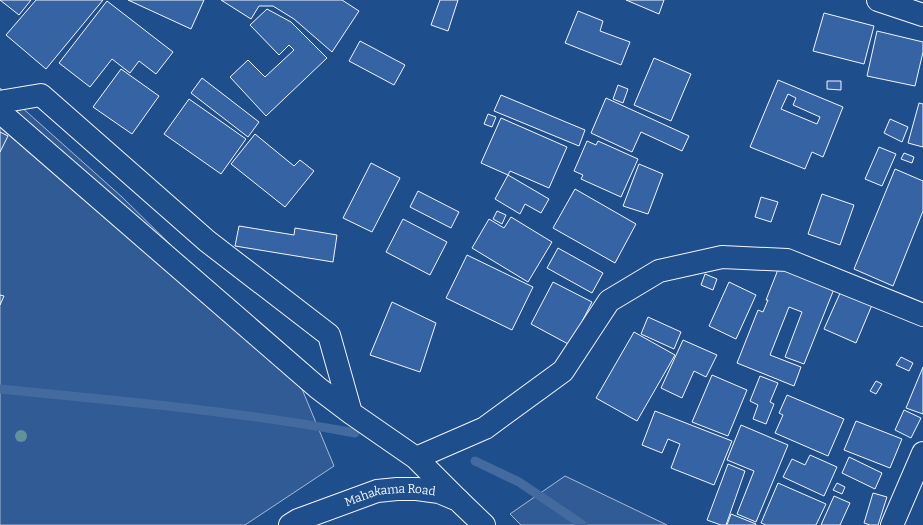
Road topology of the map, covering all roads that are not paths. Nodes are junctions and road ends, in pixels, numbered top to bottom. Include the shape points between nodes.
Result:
1 (878, 0) edge
2 (923, 15) edge
3 (0, 102) edge
4 (0, 112) edge
5 (923, 315) edge
6 (351, 413) junction
7 (923, 453) edge
8 (416, 458) junction
9 (458, 500) junction
10 (290, 525) edge
11 (484, 525) edge
12 (892, 525) edge

1 - 2 street
3 - 6 street via 41,95 207,241 329,335
4 - 6 street via 318,388
5 - 8 street via 787,260 722,257 659,271 609,300 563,371 486,428
6 - 8 street
7 - 12 street
8 - 9 street
9 - 10 street, Mahakama Road via 439,492 417,489 376,491
9 - 11 street, Mahakama Road

